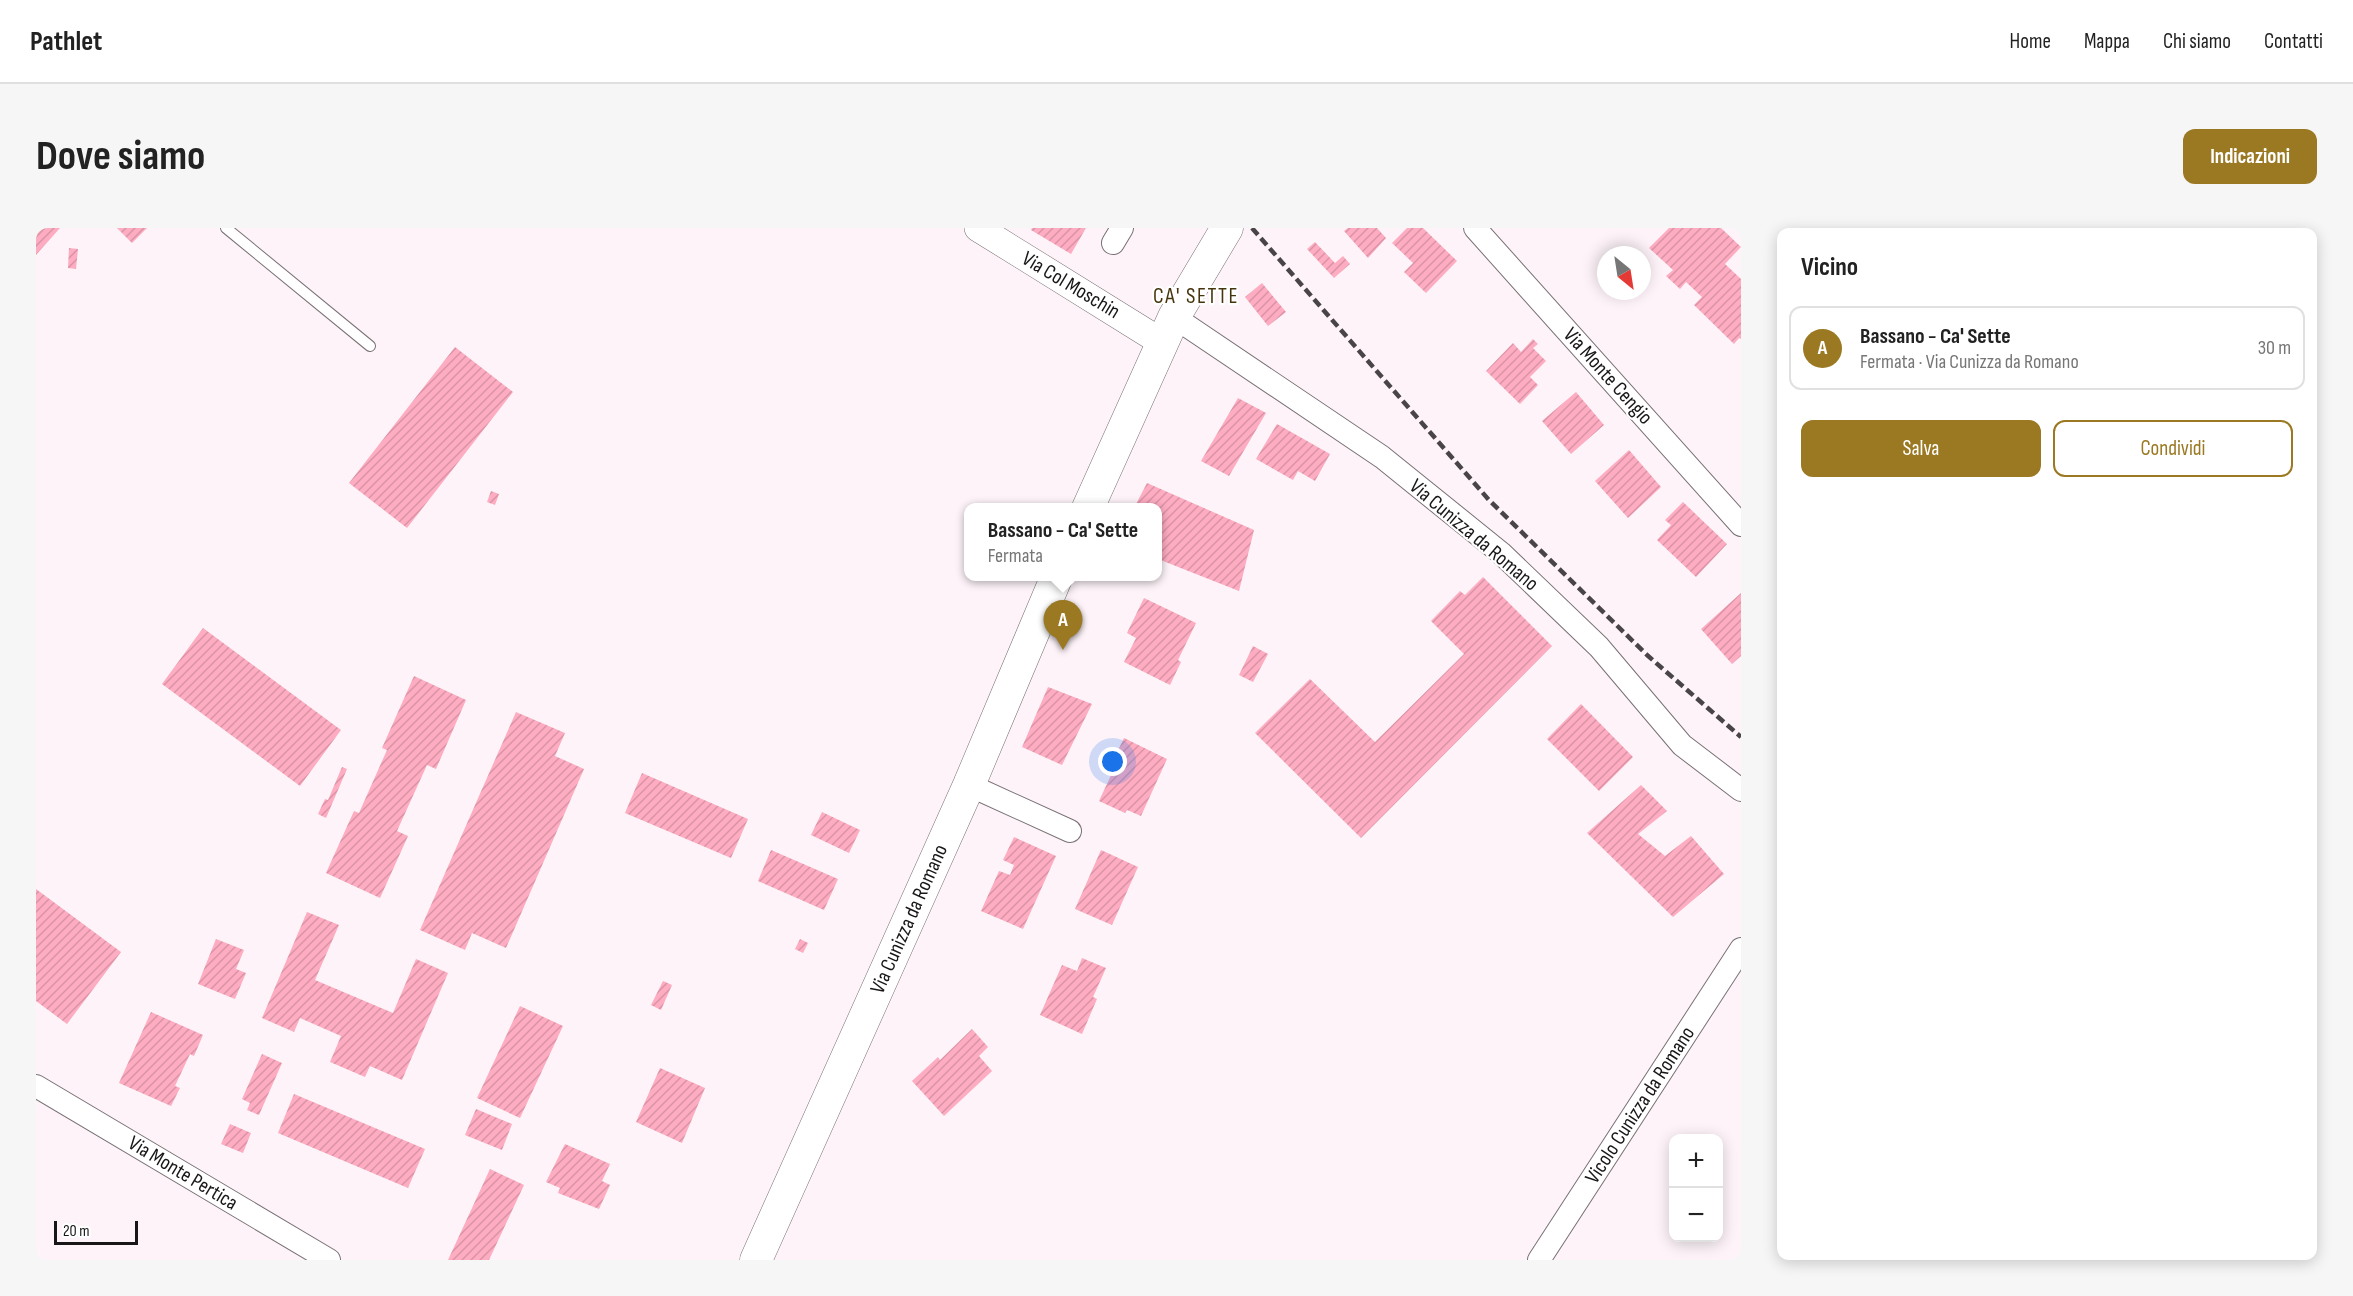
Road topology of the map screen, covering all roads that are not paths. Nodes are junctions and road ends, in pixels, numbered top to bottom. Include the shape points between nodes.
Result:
1 (226, 228) edge
2 (978, 228) edge
3 (1227, 228) edge
4 (1475, 228) edge
5 (1169, 330) junction
6 (370, 346) dead end
7 (1090, 503) edge
8 (1741, 525) edge
9 (1055, 581) edge
10 (969, 785) junction
11 (1741, 790) edge
12 (1070, 831) dead end
13 (1741, 949) edge
14 (36, 1086) edge
15 (329, 1260) edge
16 (756, 1260) edge
17 (1539, 1260) edge

1 - 6 lane
2 - 5 street, Via Col Moschin
3 - 5 main road
4 - 8 street, Via Monte Cengio
5 - 7 main road
5 - 11 street, Via Cunizza da Romano via 1382,457 1501,553 1599,647 1682,745
9 - 10 main road, Via Cunizza da Romano
10 - 12 street
10 - 16 main road, Via Cunizza da Romano
13 - 17 street, Vicolo Cunizza da Romano
14 - 15 street, Via Monte Pertica

